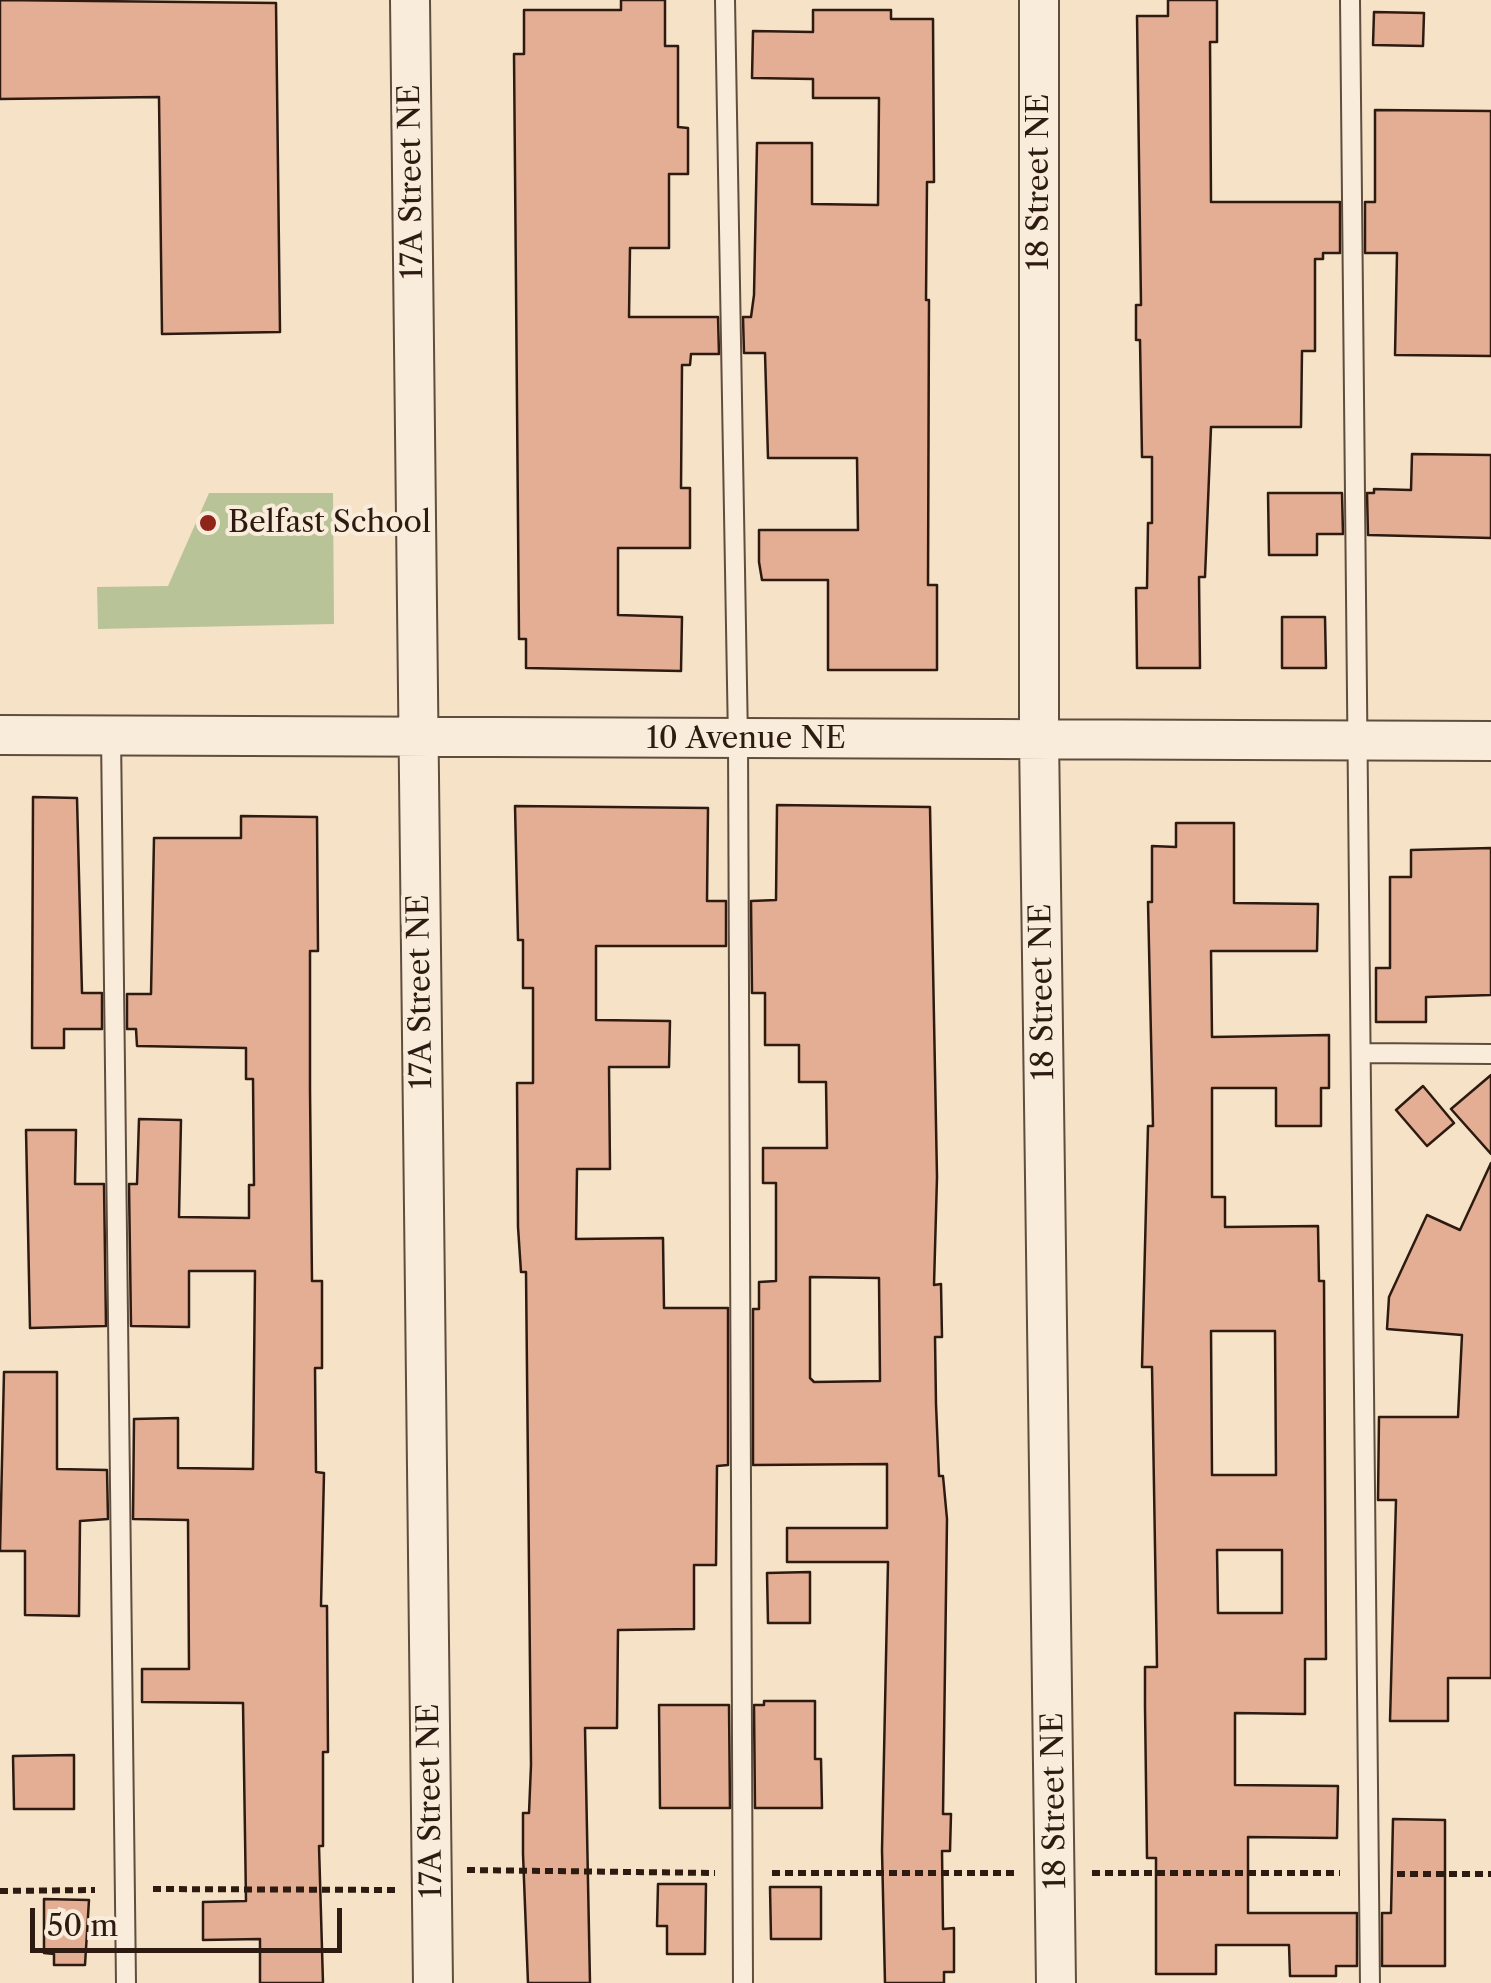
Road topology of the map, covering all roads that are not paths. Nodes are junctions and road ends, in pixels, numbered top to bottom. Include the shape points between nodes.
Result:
1 (410, 0) edge
2 (726, 0) edge
3 (1040, 0) edge
4 (1350, 0) edge
5 (0, 734) edge
6 (111, 734) junction
7 (418, 737) junction
8 (1039, 737) junction
9 (738, 740) junction
10 (1491, 740) edge
11 (1354, 741) junction
12 (1362, 1053) junction
13 (1491, 1054) edge
14 (126, 1983) edge
15 (433, 1983) edge
16 (744, 1983) edge
17 (1056, 1983) edge
18 (1370, 1983) edge

1 - 7 street, 17A Street NE
2 - 9 lane
3 - 8 street, 18 Street NE
4 - 11 lane
5 - 6 street, 10 Avenue NE
6 - 7 street, 10 Avenue NE
6 - 14 lane
7 - 9 street, 10 Avenue NE
7 - 15 street, 17A Street NE
8 - 9 street, 10 Avenue NE
8 - 11 street, 10 Avenue NE
8 - 17 street, 18 Street NE
9 - 16 lane
10 - 11 street, 10 Avenue NE
11 - 12 lane
12 - 13 lane
12 - 18 lane

